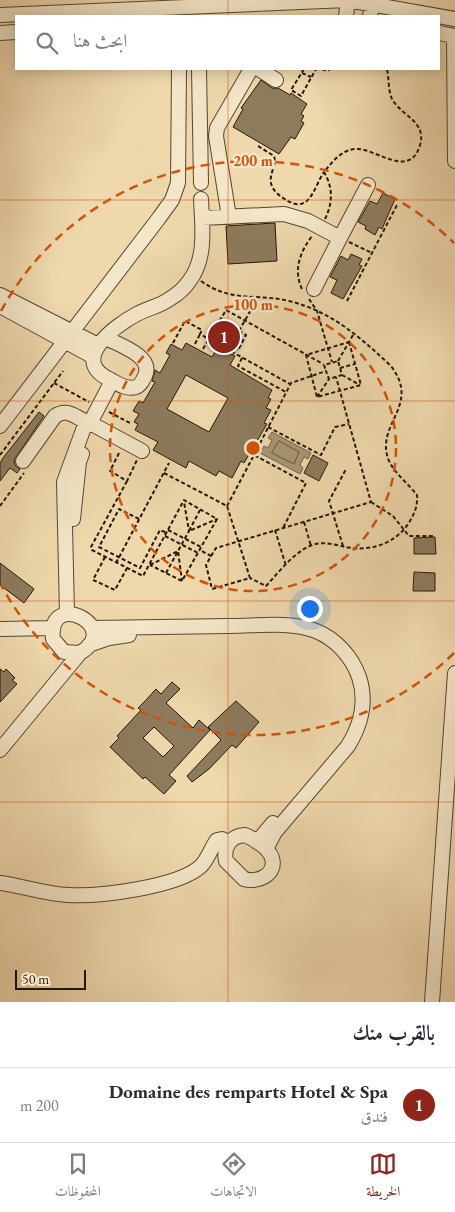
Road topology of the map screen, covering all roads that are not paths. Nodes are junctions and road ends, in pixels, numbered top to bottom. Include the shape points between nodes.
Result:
1 (348, 0) edge
2 (371, 10) edge
3 (0, 15) edge
4 (346, 15) edge
5 (418, 15) edge
6 (440, 17) edge
7 (455, 19) edge
8 (15, 32) edge
9 (0, 33) edge
10 (440, 33) edge
11 (454, 36) edge
12 (178, 70) edge
13 (199, 70) edge
14 (250, 70) edge
15 (261, 70) edge
16 (276, 80) dead end
17 (455, 161) edge
18 (201, 183) dead end
19 (368, 185) dead end
20 (201, 199) dead end
21 (229, 217) junction
22 (202, 218) junction
23 (340, 238) junction
24 (314, 289) dead end
25 (0, 295) edge
26 (0, 306) edge
27 (69, 336) junction
28 (99, 346) junction
29 (112, 381) junction
30 (90, 424) junction
31 (0, 426) edge
32 (142, 451) road end
33 (23, 461) road end
34 (72, 614) junction
35 (53, 628) junction
36 (92, 628) junction
37 (0, 629) edge
38 (258, 630) junction
39 (80, 651) junction
40 (455, 673) edge
41 (6, 734) edge
42 (0, 750) edge
43 (228, 844) junction
44 (261, 846) junction
45 (0, 883) edge
46 (432, 1002) edge

1 - 2 street
1 - 3 street
1 - 4 street
2 - 5 street
6 - 7 street
8 - 9 street
10 - 11 street
11 - 17 street
12 - 27 street via 180,155 176,191
13 - 18 street
14 - 21 street via 216,128
15 - 16 street
19 - 23 street
20 - 22 street
21 - 22 street
21 - 23 street via 294,216
22 - 28 street via 200,262 193,274 171,299 123,322
23 - 24 street
25 - 27 street
26 - 27 street
27 - 28 street
27 - 31 street
28 - 29 street via 94,368 102,377
28 - 29 street via 132,351 146,365 143,382 136,387 127,388
29 - 30 street
30 - 32 street
30 - 33 street via 68,412 61,412
30 - 34 street via 78,462 72,510
34 - 35 street via 56,622
34 - 36 street via 86,619
35 - 37 street
35 - 39 street via 55,644
36 - 38 street
36 - 39 street via 92,640
38 - 39 street via 119,636
38 - 44 street via 292,626 325,636 341,648 358,673 363,702 357,730 348,746 312,782
39 - 41 street
40 - 46 street
41 - 42 street
43 - 44 street via 235,837 245,835
43 - 44 street via 226,861 247,880 260,879 270,871 272,859
43 - 45 street via 222,839 217,840 200,867 185,875 128,890 69,895

